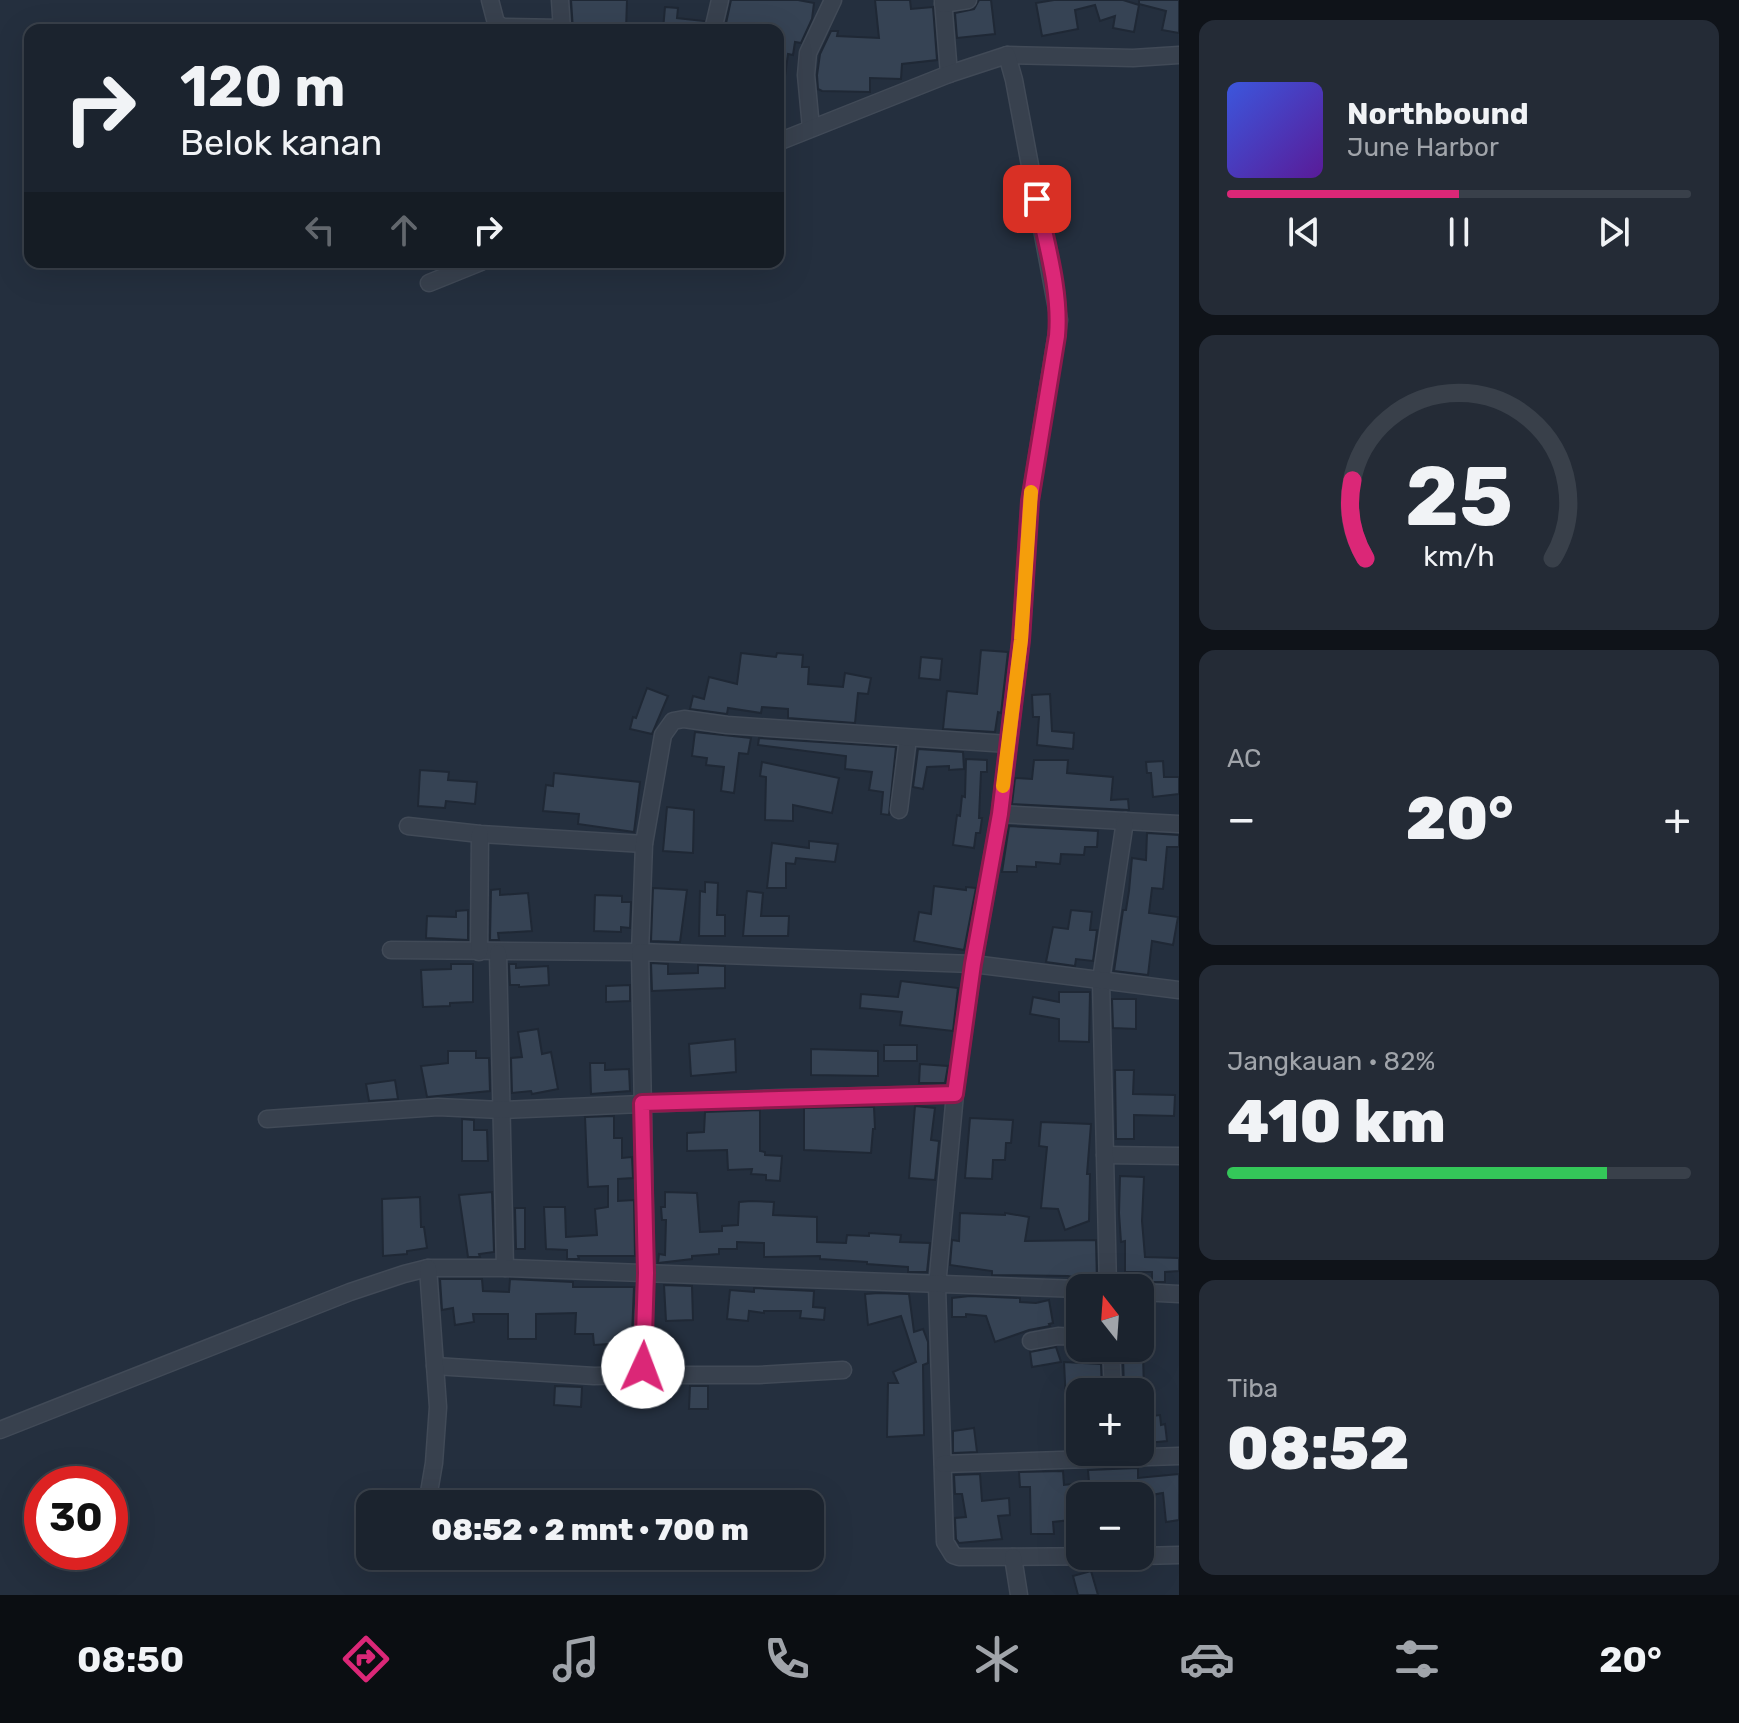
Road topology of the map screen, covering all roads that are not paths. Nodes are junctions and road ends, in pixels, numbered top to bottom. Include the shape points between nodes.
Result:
1 (490, 0) edge
2 (560, 0) edge
3 (720, 0) edge
4 (833, 0) edge
5 (968, 0) edge
6 (943, 2) edge
7 (498, 24) edge
8 (562, 24) edge
9 (714, 24) edge
10 (1179, 55) edge
11 (1008, 59) junction
12 (949, 74) junction
13 (811, 128) junction
14 (784, 139) edge
15 (466, 268) edge
16 (429, 283) dead end
17 (908, 738) junction
18 (1008, 744) junction
19 (899, 810) dead end
20 (1000, 814) junction
21 (1125, 821) junction
22 (1179, 824) edge
23 (408, 826) dead end
24 (480, 834) junction
25 (644, 844) junction
26 (391, 950) dead end
27 (479, 952) junction
28 (640, 952) junction
29 (498, 953) junction
30 (973, 964) junction
31 (1101, 980) junction
32 (1179, 990) edge
33 (955, 1094) junction
34 (642, 1103) junction
35 (501, 1110) junction
36 (267, 1119) dead end
37 (1105, 1155) junction
38 (1179, 1156) edge
39 (428, 1268) junction
40 (505, 1268) junction
41 (646, 1273) junction
42 (1108, 1274) edge
43 (937, 1286) junction
44 (1066, 1289) edge
45 (1154, 1293) edge
46 (1179, 1294) edge
47 (1066, 1336) edge
48 (1031, 1341) dead end
49 (435, 1366) junction
50 (843, 1370) dead end
51 (641, 1375) junction
52 (0, 1430) edge
53 (1154, 1455) edge
54 (1179, 1456) edge
55 (1066, 1457) edge
56 (943, 1464) junction
57 (429, 1490) edge
58 (1179, 1555) edge
59 (1154, 1556) edge
60 (1013, 1557) junction
61 (1066, 1557) edge
62 (1019, 1595) edge

1 - 7 street
2 - 8 street
3 - 9 street
4 - 13 street via 808,53
5 - 6 street
6 - 12 street
10 - 11 street
11 - 12 street
11 - 18 street via 1059,320 1030,501
12 - 13 street
13 - 14 street
15 - 16 street
17 - 18 street
17 - 19 street
17 - 25 street via 673,721 663,735
18 - 20 street
20 - 21 street
20 - 30 street
21 - 22 street
21 - 31 street
23 - 24 street
24 - 25 street
24 - 27 street
25 - 28 street
26 - 27 street
27 - 29 street
28 - 29 street
28 - 30 street
28 - 34 street
29 - 35 street
30 - 31 street
30 - 33 street
31 - 32 street
31 - 37 street
33 - 34 street
33 - 43 street
34 - 35 street
34 - 41 street
35 - 36 street via 438,1107
35 - 40 street
37 - 38 street
37 - 42 street
39 - 40 street
39 - 49 street
39 - 52 street via 350,1292
40 - 41 street
41 - 43 street
41 - 51 street
43 - 44 street
43 - 56 street
45 - 46 street
47 - 48 street
49 - 51 street
49 - 57 street via 438,1407
50 - 51 street
53 - 54 street
55 - 56 street
56 - 60 street via 949,1551 959,1557
58 - 59 street
60 - 61 street
60 - 62 street

